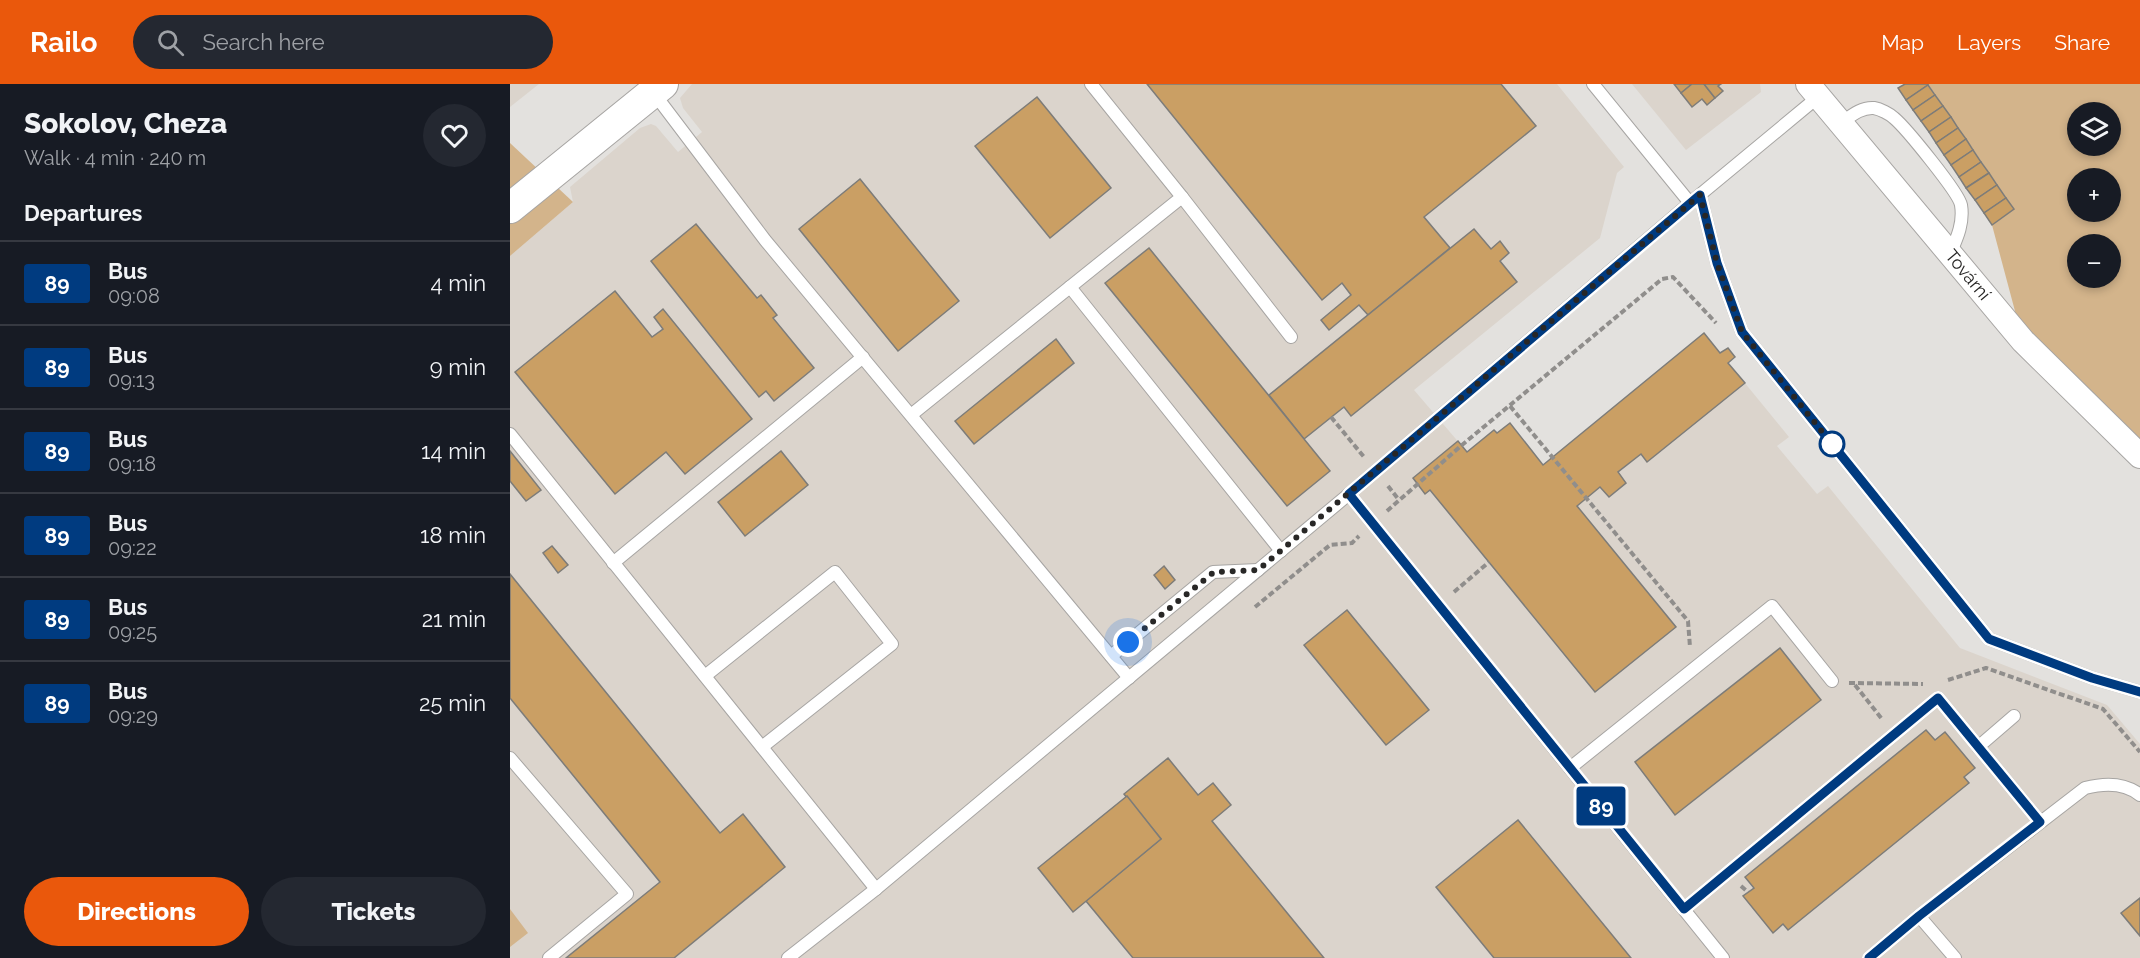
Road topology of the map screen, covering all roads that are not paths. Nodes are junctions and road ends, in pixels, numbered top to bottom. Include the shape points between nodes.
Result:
1 (1091, 84) edge
2 (1593, 84) edge
3 (658, 88) edge
4 (1813, 90) edge
5 (1841, 123) junction
6 (1182, 197) junction
7 (1695, 199) junction
8 (510, 207) edge
9 (1950, 254) junction
10 (1070, 287) junction
11 (1291, 337) dead end
12 (863, 357) junction
13 (911, 415) junction
14 (510, 434) edge
15 (2140, 456) edge
16 (1349, 494) junction
17 (1281, 551) junction
18 (614, 563) junction
19 (1258, 570) junction
20 (1111, 656) junction
21 (705, 676) junction
22 (1129, 678) junction
23 (1832, 681) road end
24 (2140, 692) edge
25 (2014, 716) dead end
26 (762, 747) junction
27 (1978, 747) junction
28 (510, 758) edge
29 (1570, 768) junction
30 (2140, 795) edge
31 (2040, 822) junction
32 (876, 889) junction
33 (1684, 909) junction
34 (1919, 916) junction
35 (549, 958) edge
36 (788, 958) edge
37 (1723, 958) edge
38 (1869, 958) edge
39 (1955, 958) edge

1 - 6 lane
2 - 7 lane
3 - 8 street
3 - 12 lane via 765,240
4 - 5 street, Tovární
4 - 7 lane
5 - 9 street, Tovární
5 - 9 lane via 1860,110 1874,108 1893,116 1912,137 1961,201 1960,232
6 - 10 lane
6 - 11 lane
7 - 16 lane
7 - 24 lane via 1742,332 1989,639
9 - 15 street, Tovární via 2024,341
10 - 13 lane
10 - 17 lane
12 - 13 lane
12 - 18 lane
13 - 20 lane
14 - 18 lane
16 - 17 lane
16 - 29 lane
17 - 19 lane
18 - 21 lane
19 - 20 lane via 1214,572
19 - 22 lane
20 - 22 lane
21 - 26 lane
21 - 26 lane via 835,572 892,644
22 - 32 lane
23 - 29 lane via 1772,606
25 - 27 lane
26 - 32 lane
27 - 31 lane
27 - 33 lane via 1938,698
28 - 35 lane via 627,894
29 - 33 lane
30 - 31 lane via 2117,785 2085,788
31 - 34 lane
32 - 36 lane
33 - 37 lane
34 - 38 lane
34 - 39 lane

